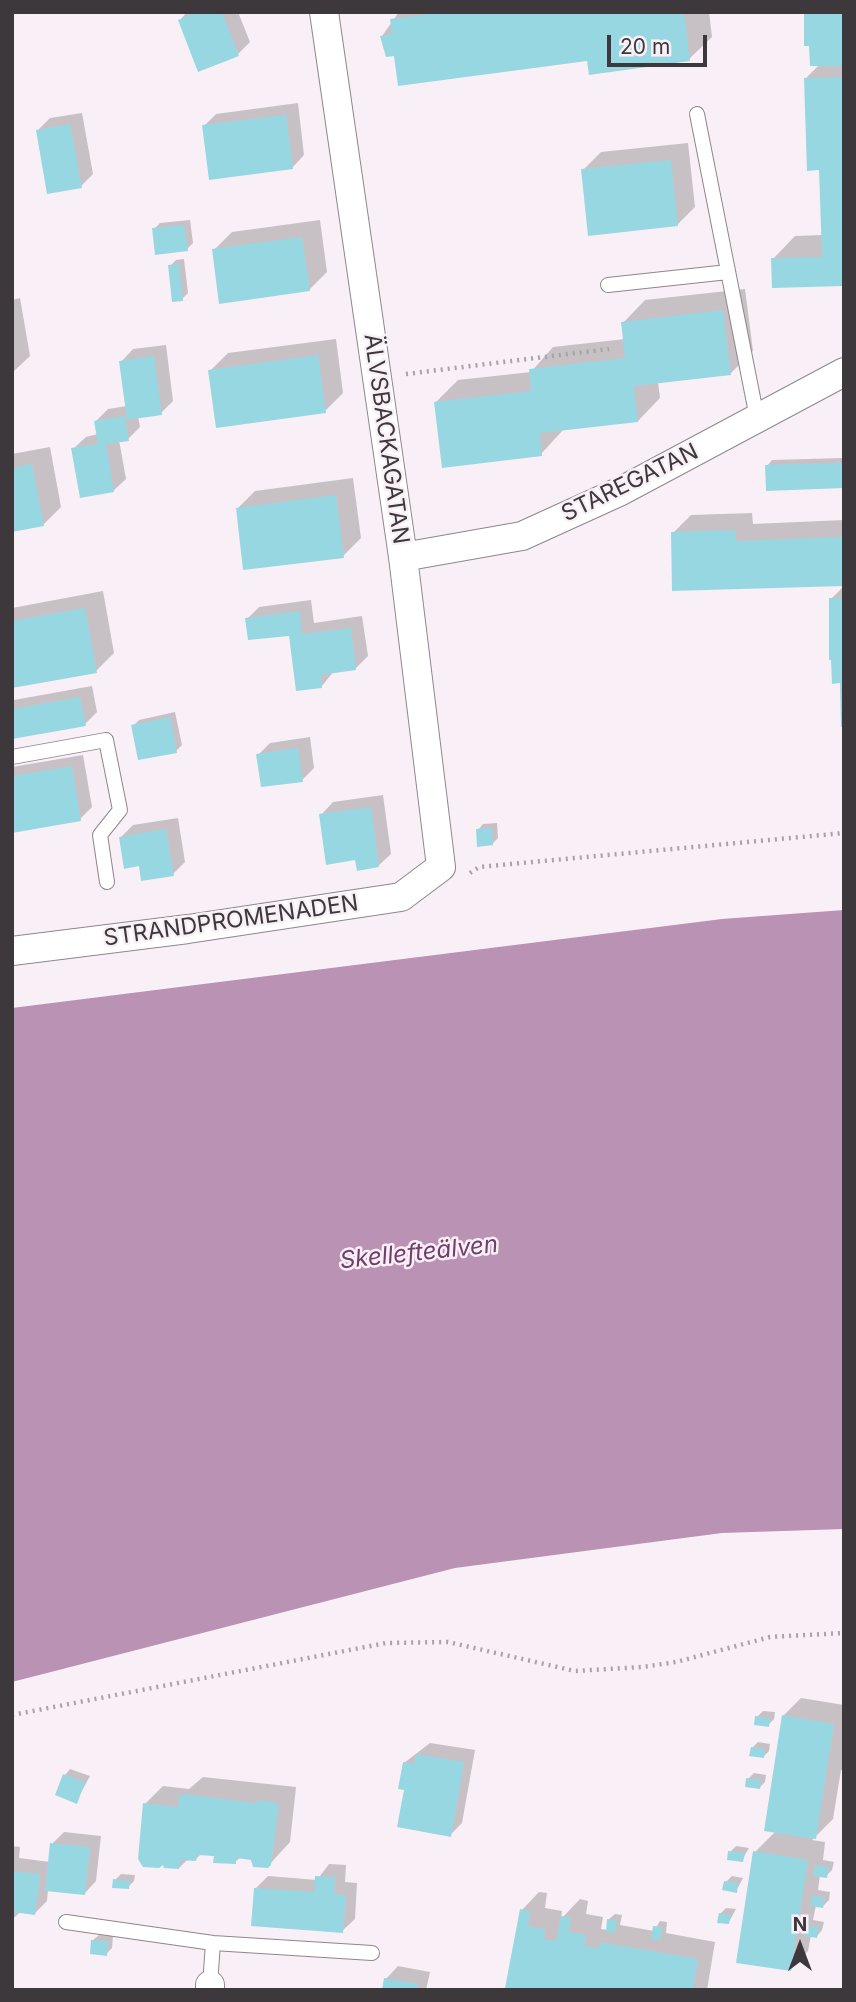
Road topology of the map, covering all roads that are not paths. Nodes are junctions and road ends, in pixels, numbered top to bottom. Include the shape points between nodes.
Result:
1 (324, 12) edge
2 (697, 114) dead end
3 (728, 272) junction
4 (608, 285) dead end
5 (844, 372) edge
6 (757, 418) junction
7 (403, 557) junction
8 (12, 757) edge
9 (441, 867) joint
10 (107, 882) dead end
11 (12, 951) edge
12 (66, 1922) dead end
13 (213, 1944) junction
14 (372, 1954) dead end
15 (210, 1987) edge

1 - 7 street, ÄLVSBACKAGATAN
2 - 3 lane
3 - 4 lane
3 - 6 lane
5 - 6 street, STAREGATAN
6 - 7 street, STAREGATAN via 621,491 522,536
7 - 9 street, ÄLVSBACKAGATAN
8 - 10 lane via 106,740 121,810 100,835
9 - 11 street, STRANDPROMENADEN via 401,897
12 - 13 lane
13 - 14 lane
13 - 15 lane

